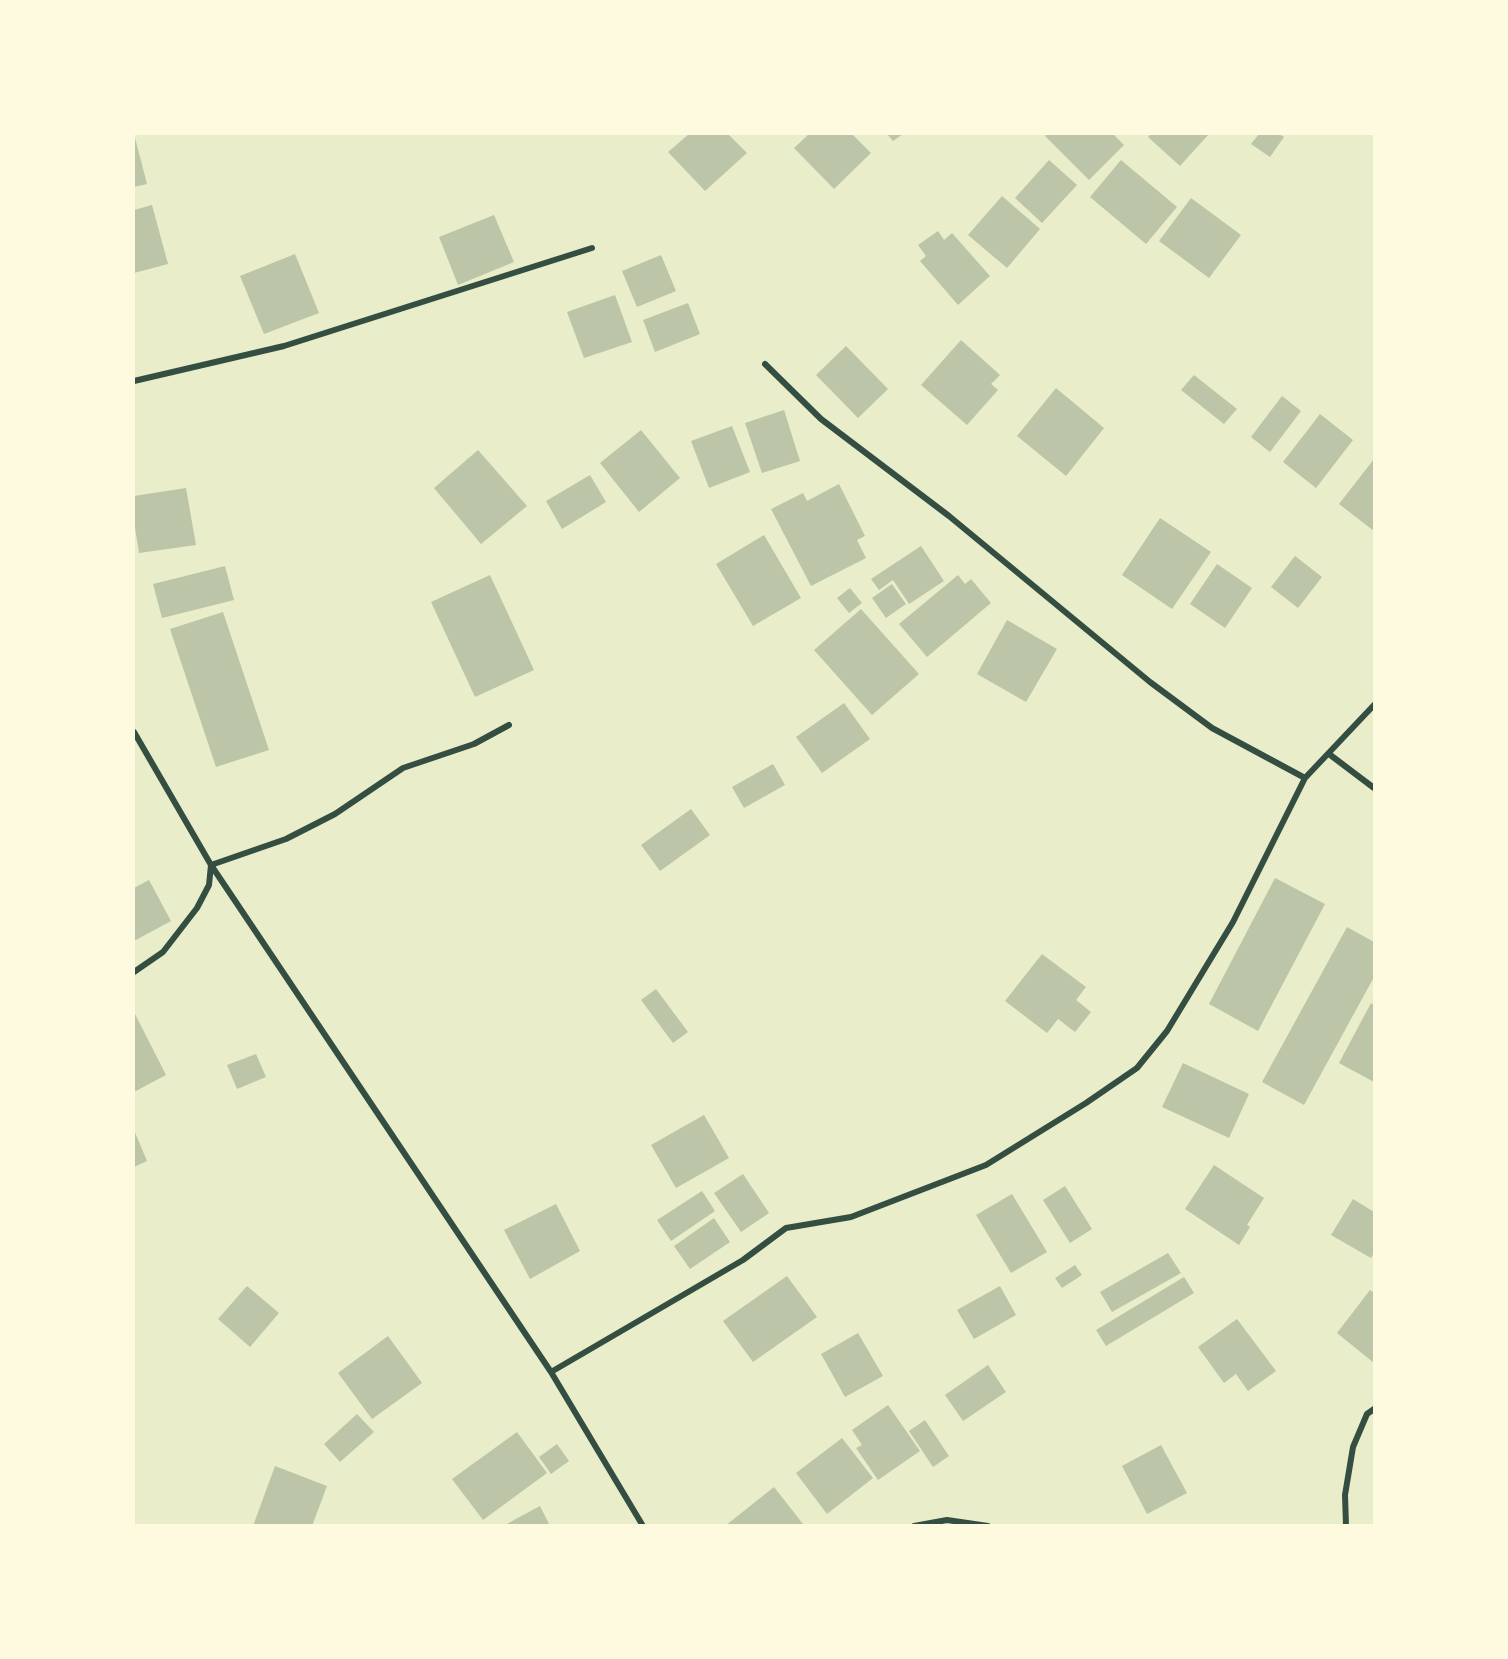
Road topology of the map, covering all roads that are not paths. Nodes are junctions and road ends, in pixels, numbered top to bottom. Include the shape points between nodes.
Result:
1 (592, 249) dead end
2 (765, 364) dead end
3 (134, 381) edge
4 (1374, 705) edge
5 (509, 725) dead end
6 (134, 732) edge
7 (1329, 754) junction
8 (1305, 778) junction
9 (1374, 788) edge
10 (212, 865) junction
11 (134, 972) edge
12 (551, 1372) junction
13 (1374, 1409) edge
14 (643, 1526) edge
15 (914, 1526) edge
16 (988, 1526) edge
17 (1346, 1526) edge

1 - 3 street via 284,346
2 - 8 street via 821,419 949,516 1150,682 1212,728
4 - 7 street
5 - 10 street via 474,744 403,768 335,814 286,839
6 - 10 street
7 - 8 street
7 - 9 street
8 - 12 street via 1233,922 1167,1031 1137,1068 986,1165 851,1217 786,1228 743,1260
10 - 11 street via 209,885 191,917 163,952
10 - 12 street
12 - 14 street
13 - 17 street via 1366,1414 1353,1448 1345,1495
15 - 16 street via 946,1520

